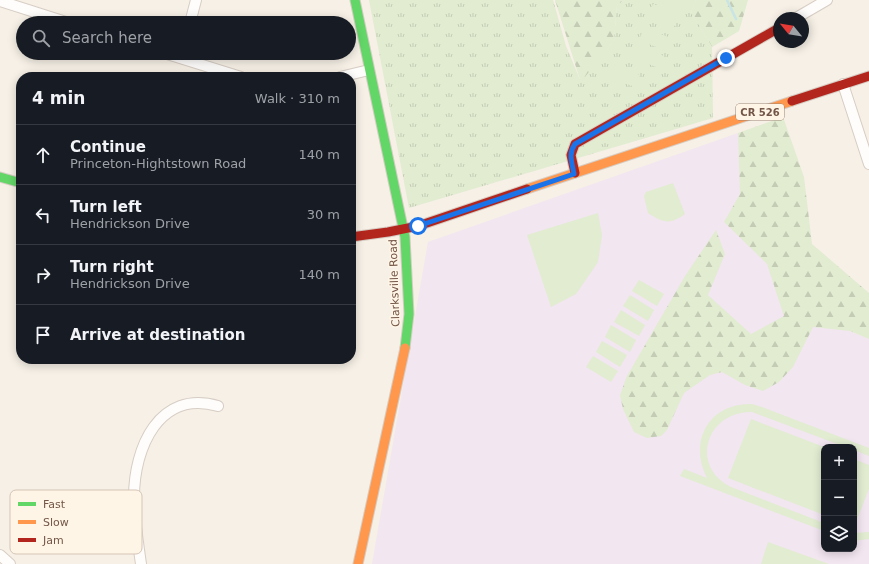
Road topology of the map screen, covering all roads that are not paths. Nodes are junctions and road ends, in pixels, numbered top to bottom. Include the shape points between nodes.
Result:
1 (196, 0) edge
2 (354, 0) edge
3 (827, 0) edge
4 (0, 1) edge
5 (806, 12) edge
6 (47, 16) edge
7 (192, 16) edge
8 (773, 31) edge
9 (192, 60) edge
10 (369, 70) junction
11 (227, 72) edge
12 (356, 73) edge
13 (869, 76) edge
14 (843, 84) junction
15 (869, 164) edge
16 (574, 174) junction
17 (0, 177) edge
18 (16, 182) edge
19 (403, 230) junction
20 (356, 236) edge
21 (218, 406) dead end
22 (134, 490) edge
23 (140, 554) edge
24 (0, 555) edge
25 (10, 564) edge
26 (142, 564) edge
27 (358, 564) edge

1 - 7 street
2 - 10 street, Clarksville Road
3 - 5 street
4 - 6 street
8 - 16 street via 575,144 571,150
9 - 11 street
10 - 12 street
10 - 19 street, Clarksville Road
13 - 14 street, CR 526
14 - 15 street
14 - 16 street, CR 526
16 - 19 street, CR 526
17 - 18 street
19 - 20 street, CR 526
19 - 27 street, Clarksville Road via 408,332
21 - 22 street via 200,402 190,403 177,406 159,419 152,428 139,459
23 - 26 street
24 - 25 street

